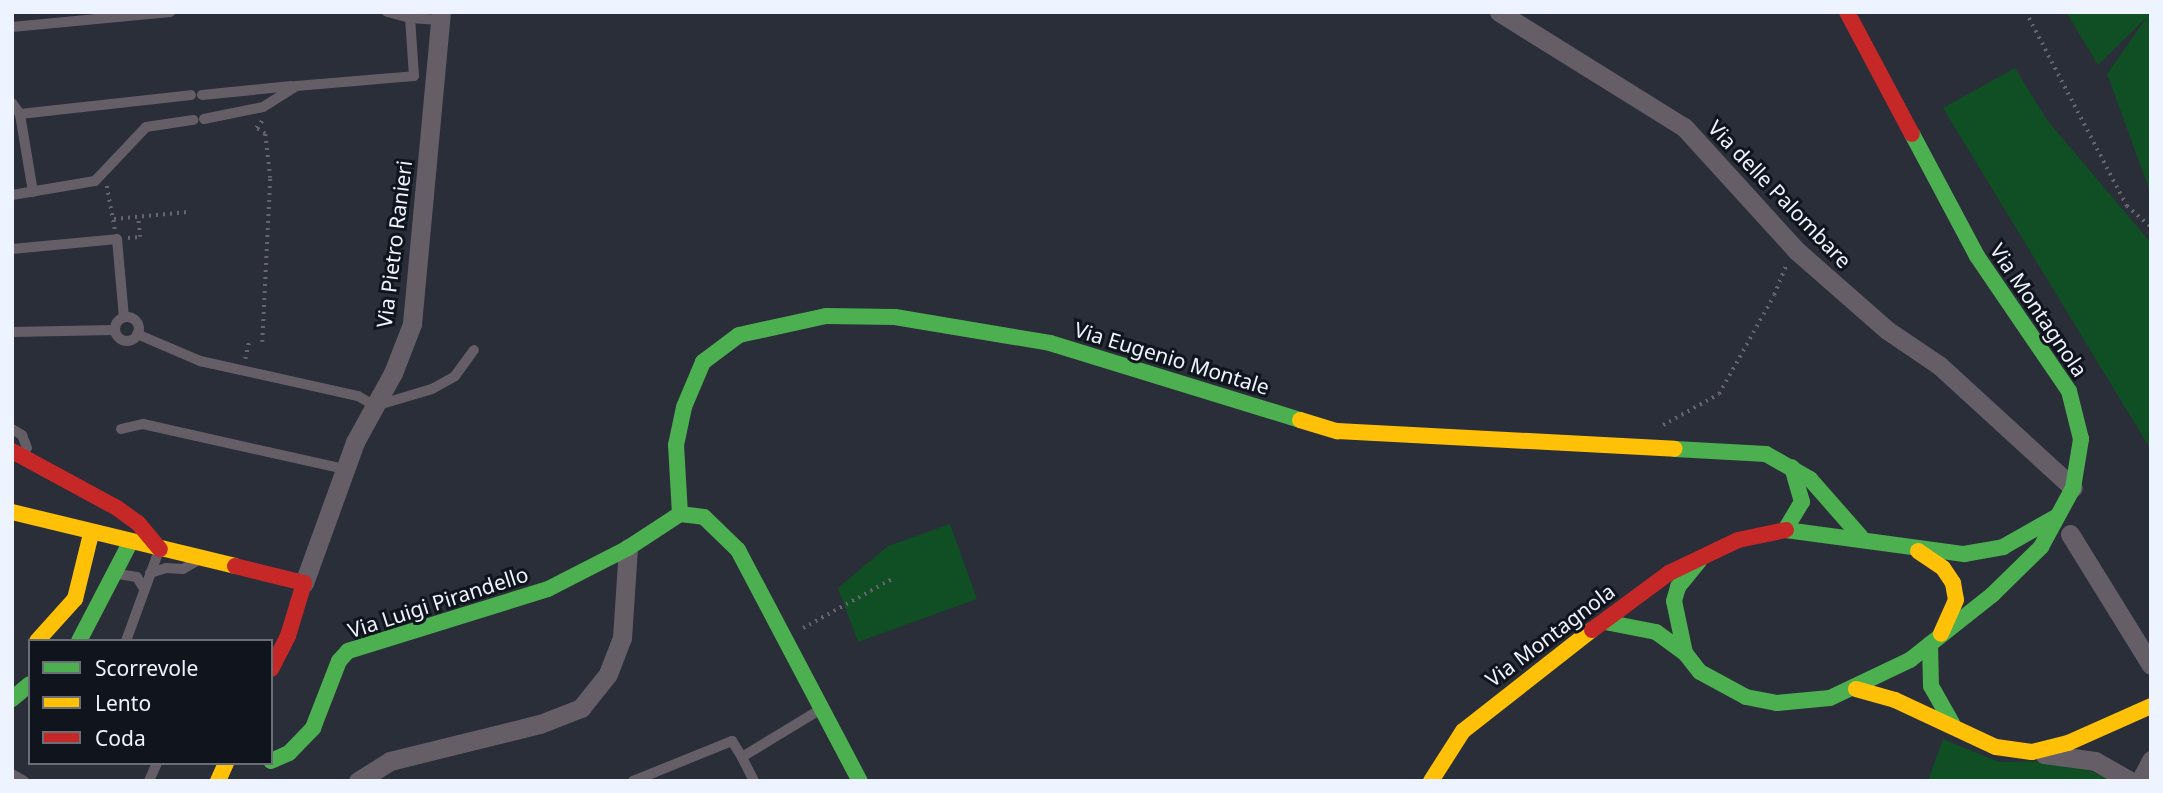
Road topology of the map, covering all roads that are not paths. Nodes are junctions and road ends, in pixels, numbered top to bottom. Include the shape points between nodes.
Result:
1 (170, 12) edge
2 (387, 12) edge
3 (1499, 12) edge
4 (1847, 12) edge
5 (440, 16) edge
6 (410, 18) junction
7 (12, 27) edge
8 (296, 86) junction
9 (12, 103) edge
10 (20, 114) junction
11 (33, 192) junction
12 (12, 195) edge
13 (12, 249) edge
14 (124, 317) junction
15 (114, 330) junction
16 (12, 332) edge
17 (137, 334) junction
18 (474, 350) dead end
19 (370, 402) junction
20 (12, 429) edge
21 (121, 429) dead end
22 (12, 451) edge
23 (32, 461) junction
24 (1792, 467) junction
25 (345, 469) junction
26 (2073, 488) junction
27 (12, 500) edge
28 (12, 512) edge
29 (2062, 513) junction
30 (680, 514) junction
31 (1785, 530) junction
32 (91, 534) junction
33 (2070, 534) dead end
34 (1860, 537) junction
35 (130, 543) junction
36 (628, 548) junction
37 (160, 550) junction
38 (1918, 551) junction
39 (1705, 555) junction
40 (199, 559) junction
41 (150, 573) junction
42 (114, 576) junction
43 (304, 583) junction
44 (144, 589) junction
45 (1605, 622) junction
46 (39, 639) edge
47 (83, 639) edge
48 (127, 639) edge
49 (1936, 639) junction
50 (1685, 653) junction
51 (273, 665) edge
52 (2151, 665) edge
53 (28, 686) edge
54 (1856, 689) junction
55 (12, 699) edge
56 (2151, 706) edge
57 (821, 709) junction
58 (1952, 723) junction
59 (2032, 752) junction
60 (742, 757) junction
61 (273, 760) edge
62 (2151, 760) edge
63 (156, 765) edge
64 (225, 765) edge
65 (12, 774) edge
66 (24, 781) edge
67 (149, 781) edge
68 (218, 781) edge
69 (358, 781) edge
70 (633, 781) edge
71 (754, 781) edge
72 (860, 781) edge
73 (1431, 781) edge
74 (2130, 781) edge
75 (2140, 781) edge

1 - 7 lane
2 - 6 lane
3 - 26 street, Via delle Palombare via 1684,127 1797,251 1886,330 1940,366
4 - 26 main road, Via Montagnola via 1977,256 2069,391 2081,439
5 - 6 lane
5 - 19 street, Via Pietro Ranieri via 412,324
6 - 8 lane via 416,45 414,76
8 - 10 lane
8 - 11 lane via 263,107 146,127 95,181
9 - 10 lane
10 - 11 lane
11 - 12 lane
13 - 14 lane via 117,239
14 - 15 lane
14 - 17 lane via 135,320
15 - 16 lane
15 - 17 lane via 125,341
17 - 19 lane via 199,363
18 - 19 lane via 455,376 432,389
19 - 25 street, Via Pietro Ranieri
20 - 23 lane via 22,435
21 - 25 lane via 143,424
22 - 23 main road
23 - 37 main road via 117,508 138,523
24 - 30 main road, Via Eugenio Montale via 1750,451 1337,431 1050,343 895,317 826,316 739,335 703,362 684,407 676,445
24 - 31 main road via 1802,502
24 - 34 main road, Via Eugenio Montale via 1821,488
25 - 43 street, Via Pietro Ranieri
26 - 29 main road, Via Montagnola
27 - 32 main road via 60,513
28 - 32 main road
29 - 38 main road, Via Montagnola via 2019,540 1986,552
29 - 49 main road via 2021,569
30 - 36 main road, Via Luigi Pirandello
30 - 57 main road via 704,517 720,528 738,551
31 - 34 main road, Via Montagnola
31 - 39 main road, Via Montagnola via 1738,540
32 - 35 main road
32 - 46 main road via 75,599
33 - 52 street
34 - 38 main road, Via Montagnola
35 - 37 main road
35 - 42 main road
36 - 61 main road, Via Luigi Pirandello via 548,589 358,645 338,661 313,728 289,753
36 - 69 street via 622,638 608,674 581,708 540,724 390,761
37 - 40 main road
37 - 41 lane
38 - 49 main road via 1943,568 1953,583 1956,600
39 - 45 main road, Via Montagnola via 1669,573
39 - 50 main road via 1678,587 1674,601
40 - 41 lane via 183,569
40 - 43 main road
41 - 44 lane
42 - 44 lane via 131,574
42 - 47 main road
43 - 51 main road, Via Pietro Ranieri via 288,636
44 - 48 lane
45 - 50 main road via 1642,626
45 - 73 main road, Via Montagnola via 1463,731
49 - 54 main road
49 - 58 main road via 1931,686
50 - 54 main road via 1700,672 1746,697 1805,703
53 - 55 main road
54 - 58 main road
56 - 59 main road via 2068,743
57 - 60 lane
57 - 72 main road
58 - 59 main road via 1996,747
59 - 74 street via 2095,761
60 - 70 lane via 732,741
60 - 71 lane
62 - 75 street
63 - 67 lane
64 - 68 main road
65 - 66 lane

